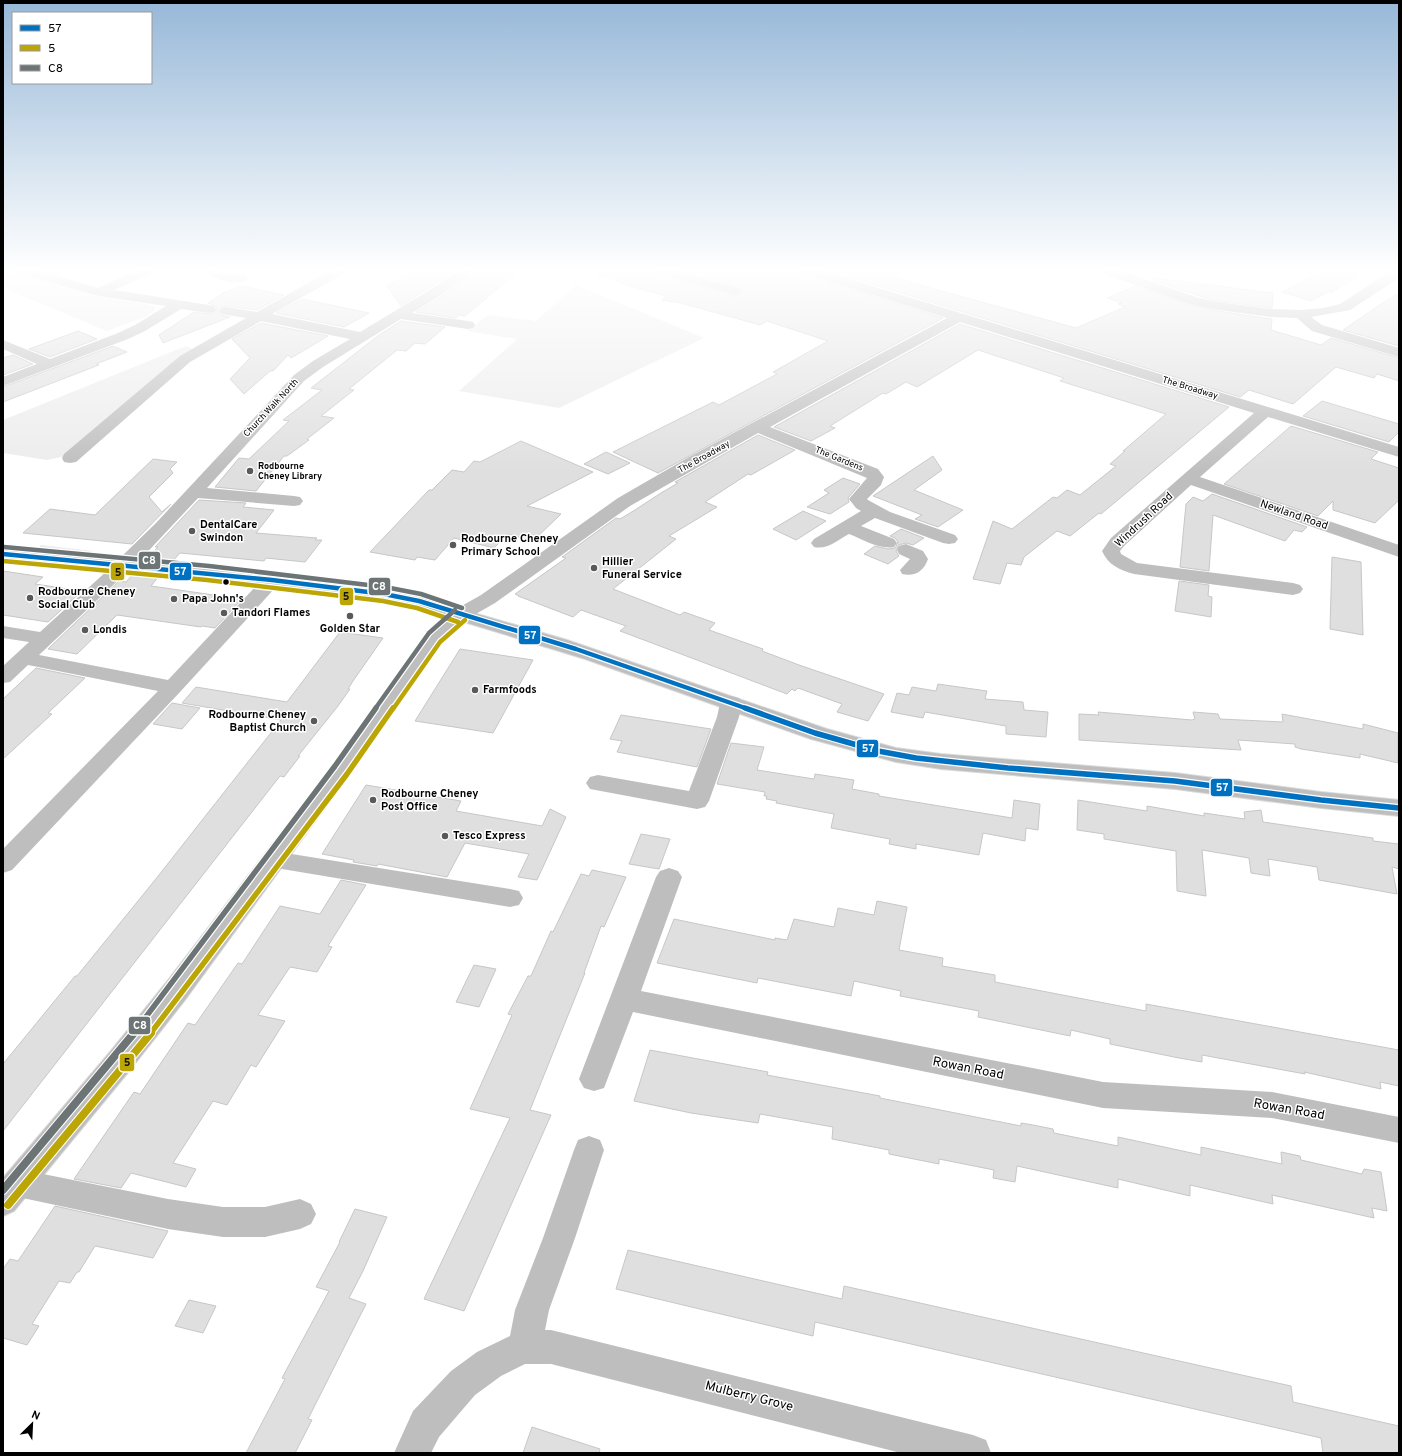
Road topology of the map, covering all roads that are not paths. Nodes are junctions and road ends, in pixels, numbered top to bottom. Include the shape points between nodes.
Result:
1 (120, 337) edge
2 (223, 337) edge
3 (362, 337) edge
4 (923, 337) edge
5 (1024, 337) edge
6 (1348, 337) edge
7 (3, 344) edge
8 (1399, 352) edge
9 (49, 364) junction
10 (3, 382) edge
11 (1265, 411) junction
12 (757, 428) junction
13 (1399, 452) edge
14 (70, 458) dead end
15 (1188, 479) junction
16 (193, 492) junction
17 (294, 501) dead end
18 (874, 512) junction
19 (848, 527) junction
20 (949, 539) dead end
21 (820, 543) dead end
22 (888, 543) dead end
23 (906, 550) dead end
24 (1399, 551) edge
25 (3, 554) edge
26 (123, 565) junction
27 (909, 570) dead end
28 (272, 580) junction
29 (1293, 589) dead end
30 (460, 615) junction
31 (3, 632) edge
32 (44, 639) junction
33 (23, 658) junction
34 (3, 677) edge
35 (173, 687) junction
36 (731, 703) junction
37 (598, 783) dead end
38 (1399, 808) edge
39 (273, 860) junction
40 (3, 864) edge
41 (669, 876) dead end
42 (510, 898) dead end
43 (624, 999) junction
44 (594, 1079) dead end
45 (1399, 1130) edge
46 (589, 1150) dead end
47 (10, 1192) edge
48 (300, 1214) dead end
49 (525, 1347) junction
50 (412, 1453) edge
51 (973, 1453) edge

1 - 9 street
2 - 14 street via 185,359
3 - 16 street, Church Walk North via 299,378
4 - 12 street, The Broadway
5 - 11 street, The Broadway
6 - 8 street
7 - 9 street
9 - 10 street
11 - 13 street, The Broadway
11 - 15 street, Windrush Road
12 - 18 street, The Gardens via 872,473 876,477 875,481 858,498 861,504
12 - 30 street, The Broadway via 624,502 488,599
15 - 24 street, Newland Road
15 - 29 street, Windrush Road via 1117,542 1111,551 1113,556 1126,565 1143,570
16 - 17 street
16 - 26 street, Church Walk North
18 - 19 street
18 - 20 street, The Gardens
19 - 21 street
19 - 22 street
23 - 27 street via 919,559
25 - 26 street
26 - 28 street
26 - 32 street, Church Walk North
28 - 30 street via 399,597 420,601
28 - 35 street
30 - 36 street via 555,642
30 - 39 street, The Broadway via 435,636 341,770
31 - 32 street
32 - 33 street, Church Walk North
33 - 34 street, Church Walk North
33 - 35 street
35 - 40 street
36 - 37 street via 728,718 697,801
36 - 38 street via 878,752 916,758 1175,781
39 - 42 street
39 - 47 street, The Broadway via 175,992
41 - 43 street
43 - 44 street
43 - 45 street, Rowan Road via 1103,1095 1272,1105
46 - 49 street via 532,1310
47 - 48 street via 139,1208 223,1222 265,1222
49 - 50 street, Mulberry Grove via 489,1364 463,1383 426,1424
49 - 51 street, Mulberry Grove via 551,1347

